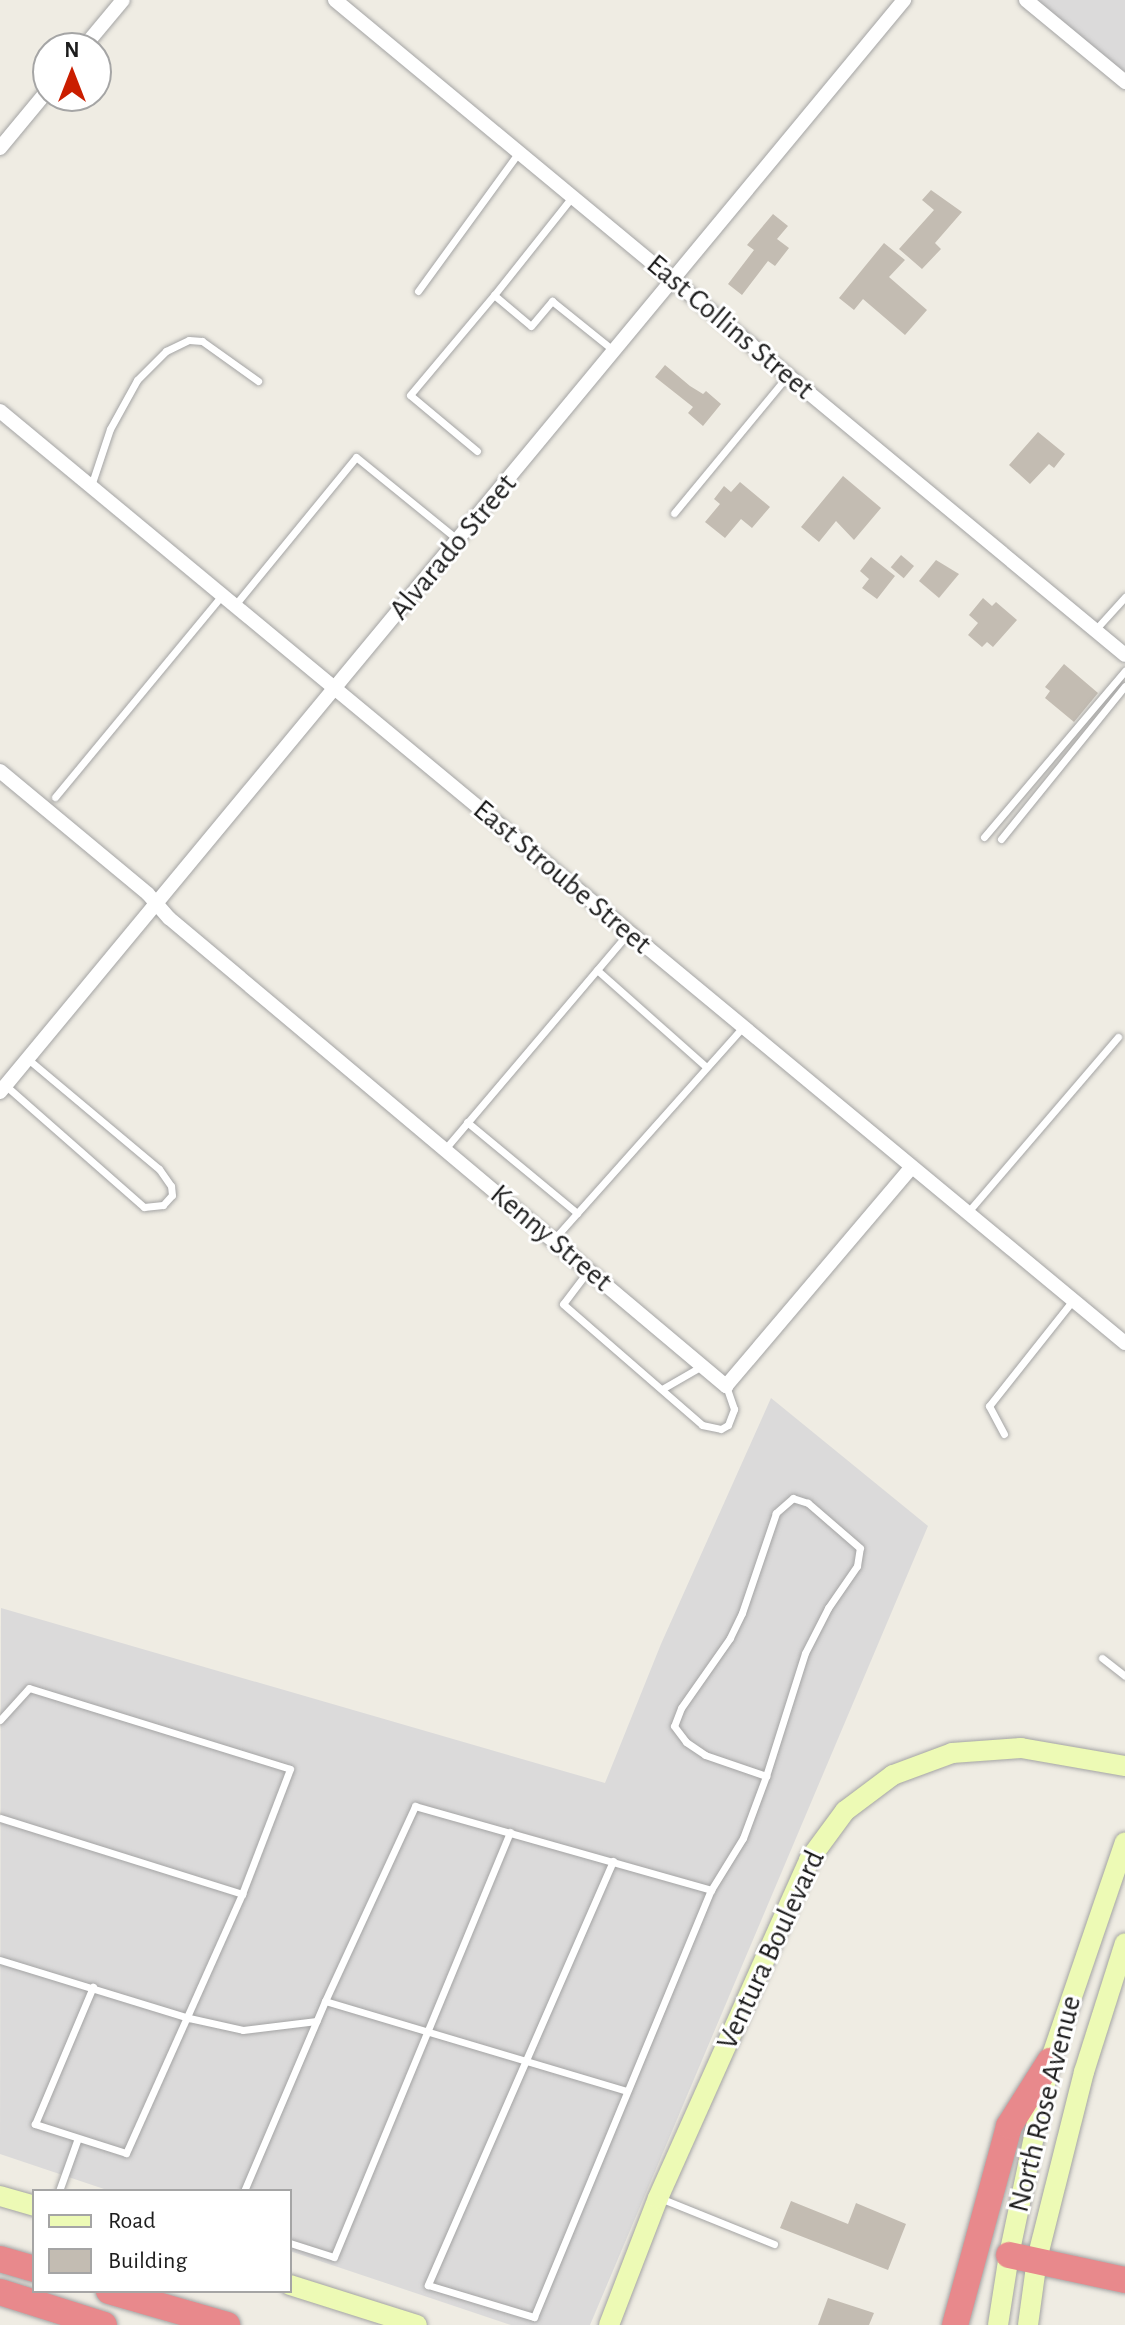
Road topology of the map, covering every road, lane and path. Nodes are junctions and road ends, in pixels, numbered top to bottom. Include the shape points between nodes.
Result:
1 (123, 0) edge
2 (335, 0) edge
3 (904, 0) edge
4 (1026, 0) edge
5 (96, 32) edge
6 (1125, 82) edge
7 (32, 109) edge
8 (0, 148) edge
9 (519, 152) junction
10 (572, 197) junction
11 (674, 280) junction
12 (418, 291) dead end
13 (494, 295) junction
14 (615, 351) junction
15 (788, 375) junction
16 (258, 381) dead end
17 (0, 411) edge
18 (477, 451) dead end
19 (91, 486) junction
20 (674, 513) dead end
21 (458, 541) junction
22 (222, 595) junction
23 (1125, 597) edge
24 (235, 605) junction
25 (1095, 630) junction
26 (1125, 655) edge
27 (1125, 671) edge
28 (1125, 686) edge
29 (335, 689) junction
30 (0, 771) edge
31 (55, 797) dead end
32 (984, 837) dead end
33 (1001, 839) dead end
34 (156, 905) junction
35 (629, 932) junction
36 (597, 970) junction
37 (743, 1027) junction
38 (1118, 1037) dead end
39 (27, 1059) junction
40 (705, 1066) junction
41 (3, 1088) edge
42 (467, 1122) junction
43 (445, 1149) junction
44 (912, 1167) junction
45 (577, 1213) junction
46 (967, 1213) junction
47 (554, 1239) junction
48 (589, 1269) junction
49 (1073, 1300) junction
50 (1125, 1343) edge
51 (702, 1366) junction
52 (726, 1386) junction
53 (662, 1389) junction
54 (1004, 1434) dead end
55 (1102, 1658) dead end
56 (1125, 1676) edge
57 (0, 1720) edge
58 (1125, 1766) edge
59 (766, 1776) junction
60 (0, 1818) edge
61 (510, 1832) junction
62 (1125, 1842) edge
63 (613, 1861) junction
64 (711, 1890) junction
65 (242, 1894) junction
66 (1125, 1943) edge
67 (0, 1960) edge
68 (93, 1987) junction
69 (325, 2001) junction
70 (189, 2018) junction
71 (316, 2021) junction
72 (430, 2031) junction
73 (524, 2060) junction
74 (1050, 2061) junction
75 (627, 2091) junction
76 (78, 2138) junction
77 (60, 2189) edge
78 (245, 2189) edge
79 (0, 2196) edge
80 (658, 2198) junction
81 (32, 2205) edge
82 (292, 2244) edge
83 (774, 2244) dead end
84 (1009, 2255) junction
85 (0, 2259) edge
86 (1037, 2259) junction
87 (32, 2268) edge
88 (1125, 2280) edge
89 (292, 2286) edge
90 (0, 2292) edge
91 (116, 2293) edge
92 (104, 2325) edge
93 (227, 2325) edge
94 (417, 2325) edge
95 (609, 2325) edge
96 (955, 2325) edge
97 (998, 2325) edge
98 (1028, 2325) edge

1 - 5 street
2 - 9 street, East Collins Street
3 - 11 street, Alvarado Street
4 - 6 street
7 - 8 street
9 - 10 street, East Collins Street
9 - 12 lane
10 - 11 street, East Collins Street
10 - 13 lane
11 - 14 street, Alvarado Street
11 - 15 street, East Collins Street
13 - 14 lane via 531,326 552,301
13 - 18 lane via 410,395
14 - 21 street, Alvarado Street
15 - 20 lane
15 - 25 street, East Collins Street
16 - 19 lane via 202,341 189,340 166,351 137,380 110,429
17 - 19 street, East Stroube Street
19 - 22 street, East Stroube Street
21 - 24 lane via 356,457
21 - 29 street, Alvarado Street
22 - 24 street, East Stroube Street
22 - 31 lane
23 - 25 lane
24 - 29 street, East Stroube Street
25 - 26 street, East Collins Street
27 - 32 lane
28 - 33 lane
29 - 34 street, Alvarado Street
29 - 35 street, East Stroube Street
30 - 34 street, Kenny Street
34 - 39 street, Alvarado Street
34 - 43 street, Kenny Street
35 - 36 lane
35 - 37 street, East Stroube Street
36 - 40 lane
36 - 42 lane
37 - 40 lane
37 - 44 street, East Stroube Street
38 - 46 lane
39 - 41 street, Alvarado Street
39 - 41 lane via 159,1169 172,1195 163,1205 144,1207
40 - 45 lane
42 - 43 lane
42 - 45 lane
43 - 47 street, Kenny Street
44 - 46 street, East Stroube Street
44 - 52 street
45 - 47 lane
46 - 49 street, East Stroube Street
47 - 48 street, Kenny Street
48 - 51 street, Kenny Street
48 - 53 lane via 563,1304
49 - 50 street, East Stroube Street
49 - 54 lane via 989,1406
51 - 52 street, Kenny Street
51 - 53 lane
52 - 53 lane via 734,1409 721,1429 702,1425
55 - 56 lane
57 - 65 lane via 29,1688 290,1769
58 - 80 street, Ventura Boulevard via 1021,1748 952,1753 893,1775 845,1811 809,1860
59 - 59 lane via 805,1653 857,1566 860,1548 808,1503 793,1498 776,1513 730,1638 674,1726 705,1755
59 - 64 lane via 743,1838
60 - 65 lane
61 - 63 lane
61 - 69 lane via 415,1806
61 - 72 lane
62 - 74 street, North Rose Avenue
63 - 64 lane
63 - 73 lane
64 - 75 lane
65 - 70 lane
66 - 86 street, North Rose Avenue via 1084,2072
67 - 68 lane
68 - 70 lane
68 - 76 lane via 35,2124
69 - 71 lane
69 - 72 lane
70 - 71 lane via 243,2030
70 - 76 lane via 126,2153
71 - 78 lane
72 - 73 lane
72 - 82 lane via 334,2257
73 - 75 lane
73 - 75 lane via 428,2285 534,2317
74 - 84 street, North Rose Avenue
74 - 96 highway via 1009,2126
76 - 77 lane
79 - 81 street
80 - 83 lane
80 - 95 street, Ventura Boulevard
84 - 86 highway
84 - 97 street, North Rose Avenue
85 - 87 highway
86 - 88 highway
86 - 98 street, North Rose Avenue
89 - 94 street
90 - 92 highway
91 - 93 highway

